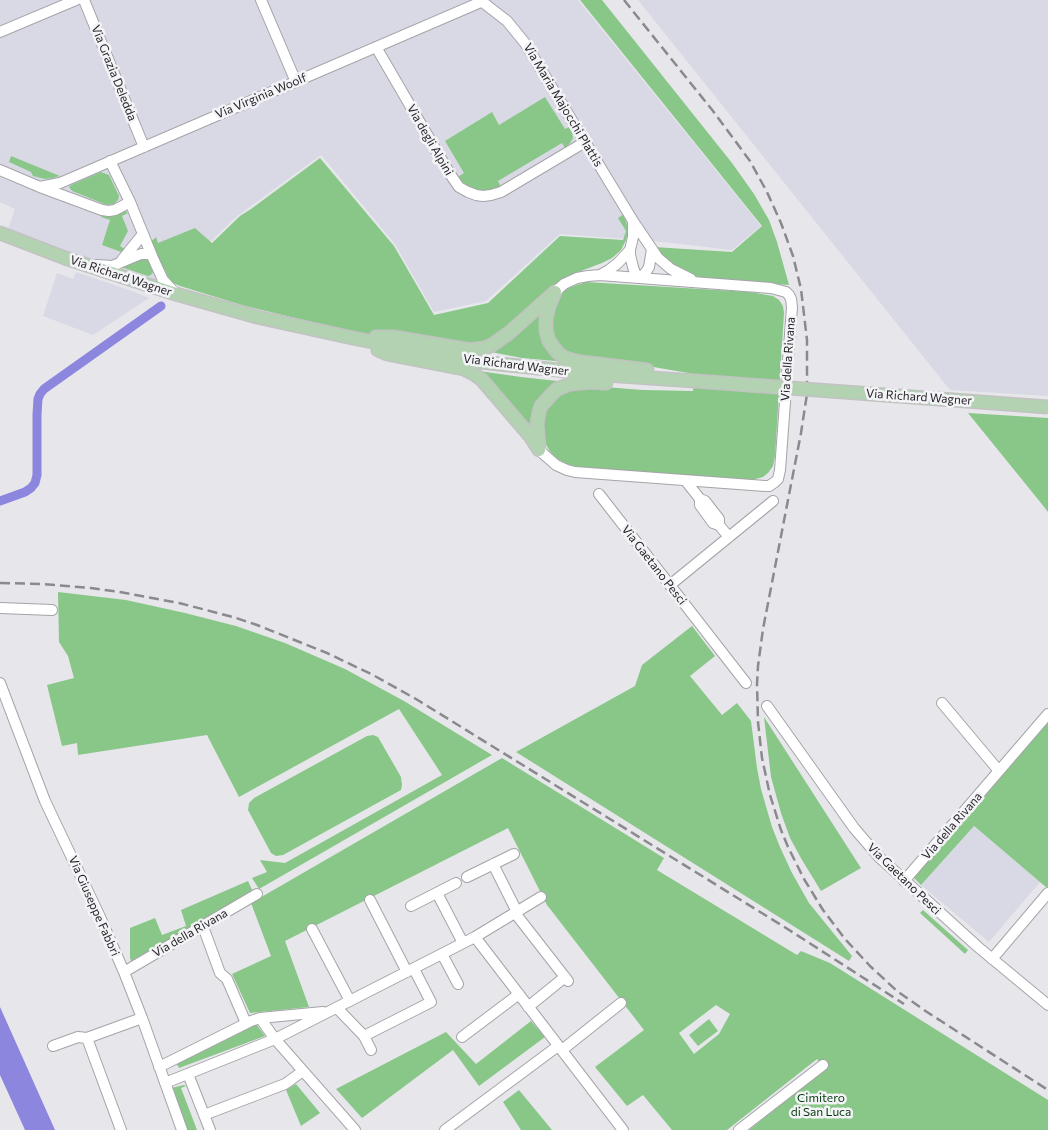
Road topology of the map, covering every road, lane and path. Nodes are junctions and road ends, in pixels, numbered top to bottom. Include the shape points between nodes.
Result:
1 (76, 0) edge
2 (84, 0) edge
3 (261, 0) edge
4 (480, 1) edge
5 (0, 32) edge
6 (376, 47) junction
7 (296, 82) junction
8 (585, 142) junction
9 (144, 147) junction
10 (110, 161) junction
11 (0, 170) edge
12 (40, 187) junction
13 (130, 202) junction
14 (633, 221) junction
15 (0, 233) edge
16 (144, 236) junction
17 (652, 249) junction
18 (630, 250) junction
19 (152, 256) junction
20 (65, 258) junction
21 (121, 262) junction
22 (600, 275) junction
23 (640, 278) junction
24 (704, 282) junction
25 (555, 292) junction
26 (176, 294) junction
27 (348, 337) junction
28 (695, 381) junction
29 (1048, 407) edge
30 (539, 450) junction
31 (686, 480) junction
32 (599, 494) dead end
33 (774, 501) dead end
34 (729, 537) junction
35 (670, 585) junction
36 (0, 608) edge
37 (52, 610) dead end
38 (746, 683) dead end
39 (0, 684) edge
40 (942, 703) dead end
41 (767, 706) dead end
42 (1048, 714) edge
43 (999, 771) junction
44 (514, 854) dead end
45 (493, 864) junction
46 (467, 877) dead end
47 (904, 881) junction
48 (456, 883) dead end
49 (1048, 892) edge
50 (436, 893) junction
51 (257, 894) dead end
52 (541, 897) dead end
53 (370, 900) dead end
54 (411, 906) dead end
55 (516, 913) junction
56 (312, 929) dead end
57 (205, 932) dead end
58 (475, 937) junction
59 (463, 944) junction
60 (442, 954) junction
61 (992, 959) junction
62 (410, 970) junction
63 (124, 972) junction
64 (458, 984) dead end
65 (519, 994) junction
66 (350, 1001) junction
67 (622, 1003) dead end
68 (1048, 1006) edge
69 (528, 1007) junction
70 (333, 1010) junction
71 (142, 1018) junction
72 (260, 1018) junction
73 (246, 1022) junction
74 (364, 1036) junction
75 (462, 1037) dead end
76 (87, 1038) junction
77 (275, 1039) junction
78 (53, 1046) dead end
79 (560, 1048) junction
80 (372, 1050) dead end
81 (823, 1065) dead end
82 (159, 1066) junction
83 (303, 1071) junction
84 (188, 1074) junction
85 (165, 1083) junction
86 (204, 1116) junction
87 (121, 1130) edge
88 (182, 1130) edge
89 (210, 1130) edge
90 (355, 1130) edge
91 (444, 1130) edge
92 (624, 1130) edge
93 (739, 1130) edge

1 - 5 street
2 - 9 street, Via Grazia Deledda
3 - 7 street
4 - 6 street, Via Virginia Woolf
4 - 8 street, Via Maria Majocchi Plattis via 500,15 520,36
6 - 7 street, Via Virginia Woolf
6 - 8 street, Via degli Alpini via 450,174 459,187 468,192 483,196 501,192
7 - 9 street, Via Virginia Woolf
8 - 14 street, Via Maria Majocchi Plattis
9 - 10 street, Via Virginia Woolf
10 - 12 street, Via Virginia Woolf via 60,183
10 - 13 street
11 - 12 street
12 - 13 street via 102,210 115,210
13 - 16 street
14 - 17 street, Via Maria Majocchi Plattis
14 - 18 street
15 - 20 main road, Via Richard Wagner
16 - 19 street
16 - 21 street
17 - 23 street via 649,267
17 - 24 street, Via Maria Majocchi Plattis via 670,269
18 - 22 street via 610,270
18 - 23 street via 632,267
19 - 21 street via 141,254
19 - 26 street via 163,280
20 - 21 street via 103,266
20 - 26 main road, Via Richard Wagner
22 - 23 street, Via della Rivana
22 - 25 street via 577,278
23 - 24 street, Via della Rivana
24 - 31 street, Via della Rivana via 770,288 790,295 792,307 780,470 778,478 769,486
25 - 27 main road via 509,333 485,348 470,350 393,337
25 - 28 main road via 546,319 546,331 552,347 563,357 664,372
26 - 27 main road, Via Richard Wagner via 257,317
27 - 28 main road, Via Richard Wagner via 489,363
27 - 30 main road via 387,354 474,374
28 - 29 main road, Via Richard Wagner, bridge
28 - 30 main road via 671,386 592,382 565,385 541,406 537,424
30 - 31 street, Via della Rivana via 556,466 570,471
31 - 34 street via 713,523
32 - 35 street, Via Gaetano Pesci
33 - 34 street
34 - 35 street
35 - 38 street, Via Gaetano Pesci
36 - 37 street
39 - 63 street, Via Giuseppe Fabbri via 43,795
40 - 43 street
41 - 47 street, Via Gaetano Pesci via 854,828
42 - 43 street, Via della Rivana
43 - 47 street, Via della Rivana
44 - 45 street
45 - 46 street
45 - 55 street
47 - 61 street, Via Gaetano Pesci
48 - 50 street
49 - 61 street
50 - 54 street
50 - 59 street
51 - 63 street, Via della Rivana
52 - 55 street
53 - 62 street
55 - 58 street
55 - 69 street via 567,979
56 - 66 street
57 - 73 street via 220,973 227,979
58 - 59 street
58 - 65 street
59 - 60 street
60 - 62 street
60 - 64 street
61 - 68 street, Via Gaetano Pesci
62 - 66 street
62 - 74 street via 431,1002
63 - 71 street, Via Giuseppe Fabbri
65 - 69 street
65 - 75 street
66 - 70 street
67 - 79 street
69 - 79 street
70 - 72 street
70 - 74 street
70 - 77 street
71 - 76 street
71 - 82 street, Via Giuseppe Fabbri
72 - 73 street
72 - 77 street
73 - 82 street
74 - 80 street
76 - 78 street via 78,1037
76 - 87 street
77 - 83 street
77 - 84 street
79 - 91 street
79 - 92 street
81 - 93 street
82 - 85 street, Via Giuseppe Fabbri
83 - 86 street via 285,1084
83 - 90 street
84 - 85 street
84 - 86 street
85 - 88 street, Via Giuseppe Fabbri
86 - 89 street

